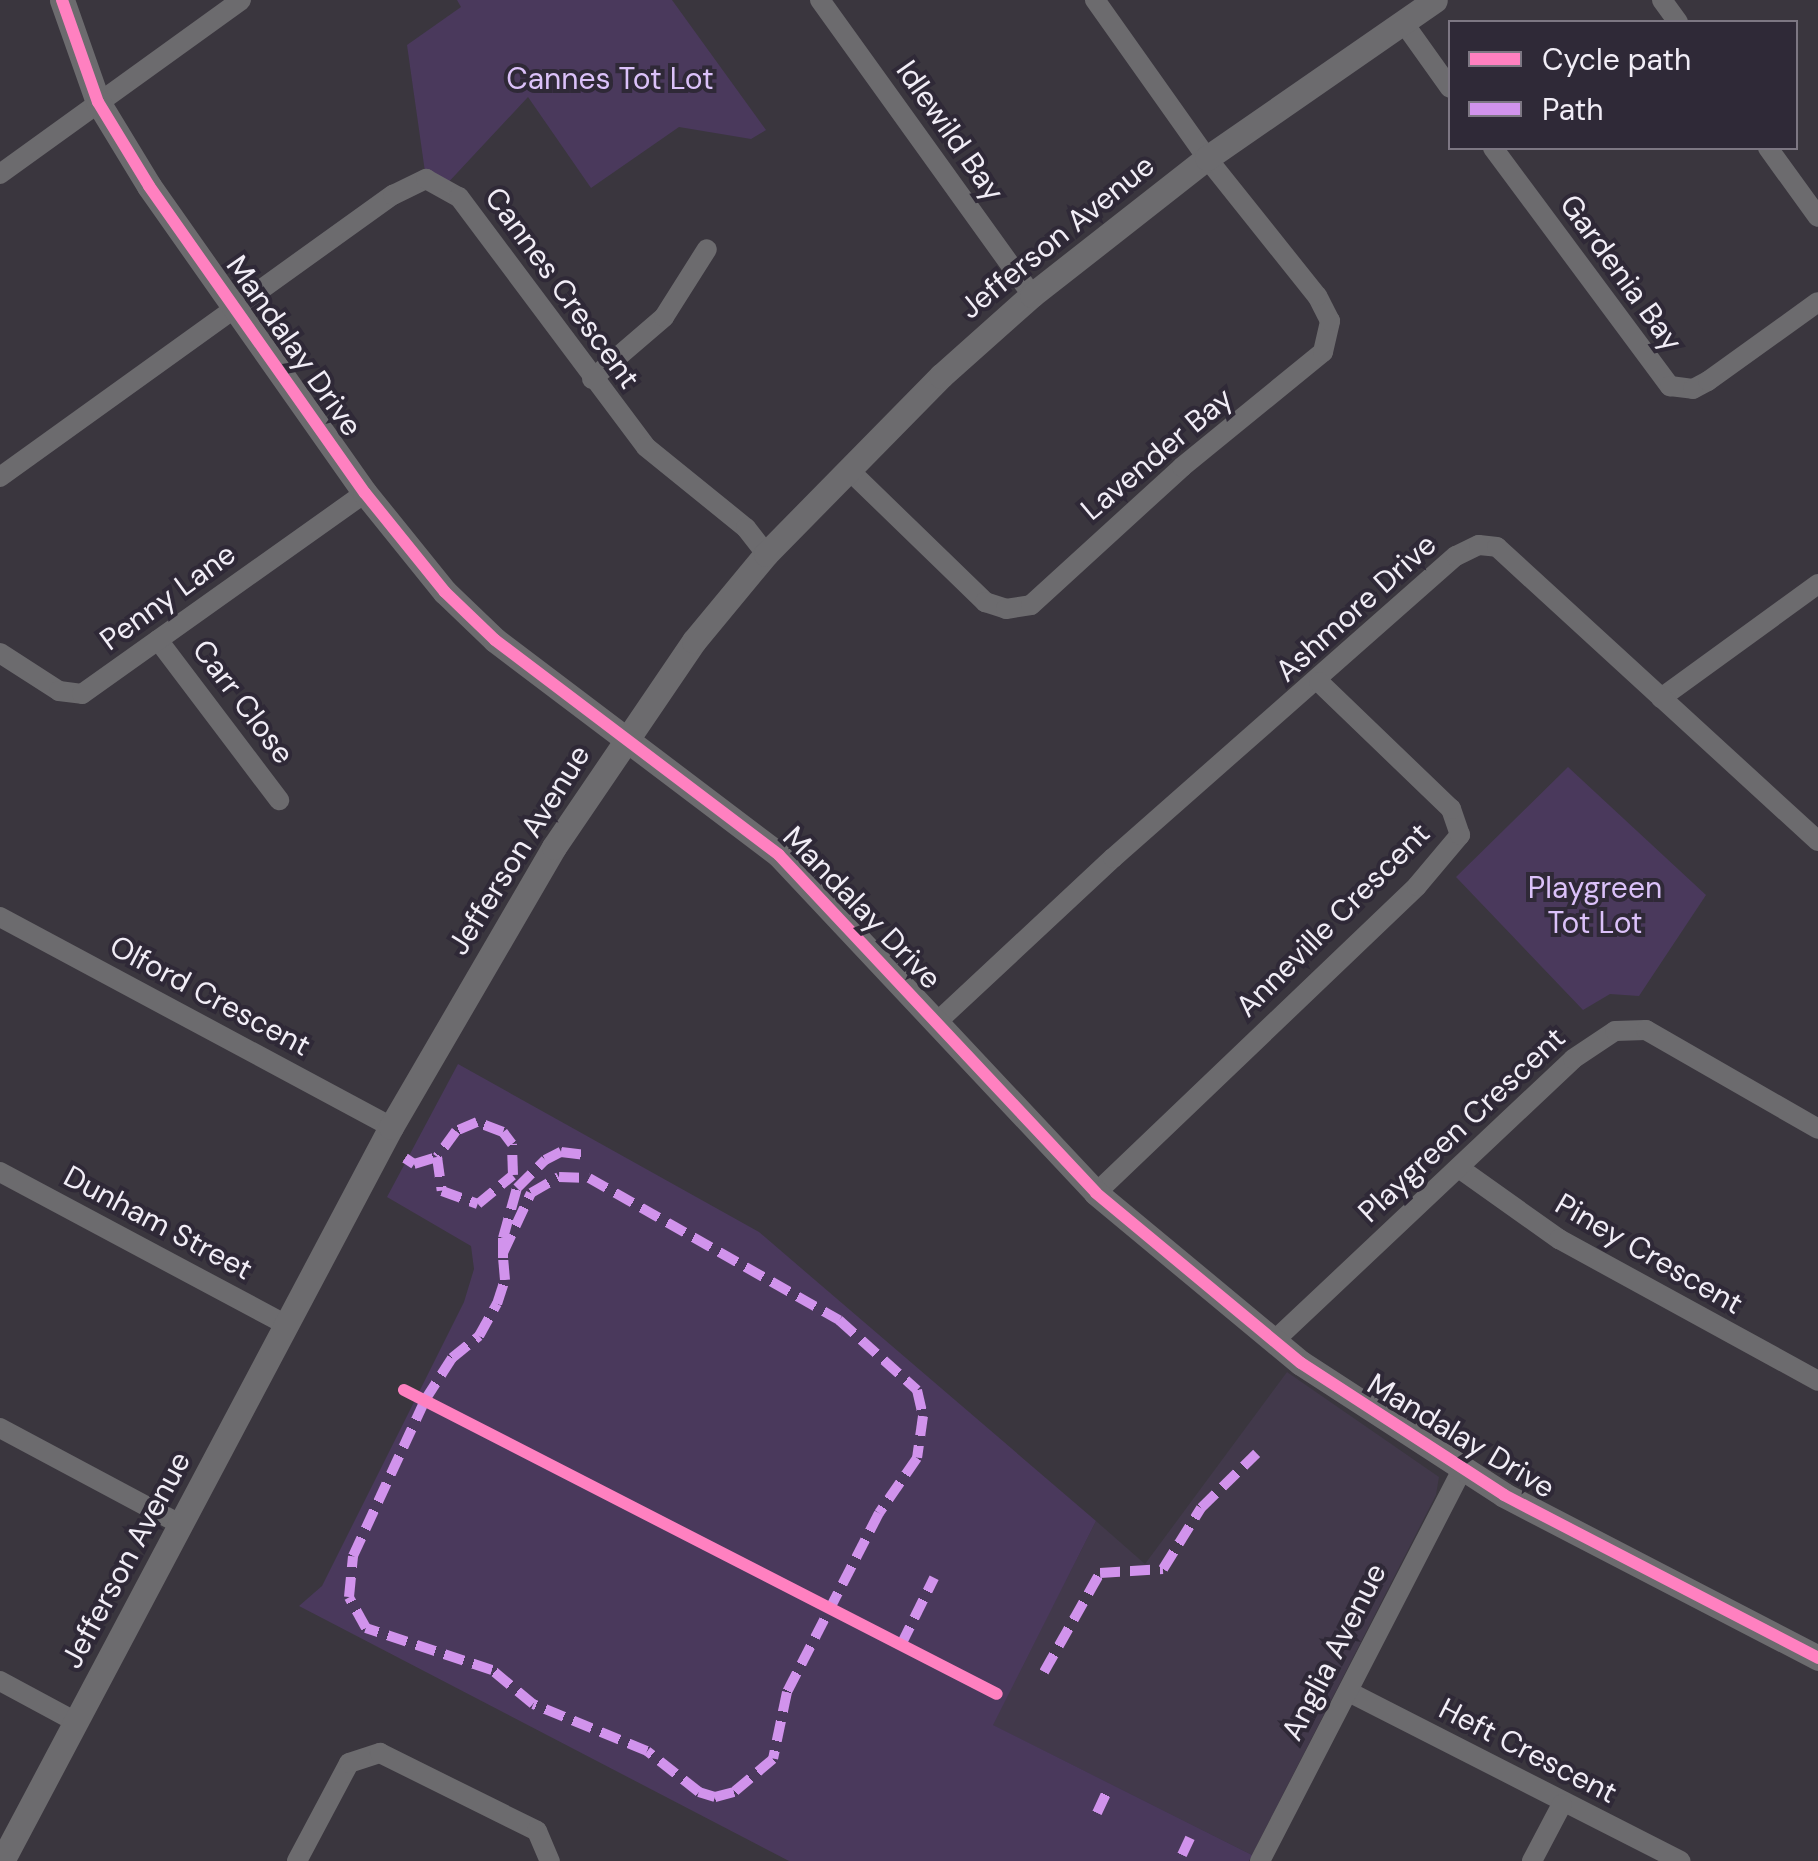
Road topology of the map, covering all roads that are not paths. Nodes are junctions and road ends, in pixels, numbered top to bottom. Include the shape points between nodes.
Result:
1 (62, 0) edge
2 (241, 0) edge
3 (820, 0) edge
4 (1095, 0) edge
5 (1435, 0) edge
6 (1403, 22) junction
7 (1448, 85) edge
8 (98, 102) junction
9 (1494, 150) edge
10 (1769, 150) edge
11 (1207, 158) junction
12 (0, 174) edge
13 (1818, 216) edge
14 (707, 249) dead end
15 (1032, 294) junction
16 (1818, 302) edge
17 (238, 307) junction
18 (592, 380) junction
19 (849, 470) junction
20 (0, 477) edge
21 (366, 493) junction
22 (766, 554) junction
23 (1818, 584) edge
24 (158, 640) junction
25 (0, 653) edge
26 (1319, 682) junction
27 (1660, 698) junction
28 (628, 737) junction
29 (279, 800) dead end
30 (1818, 842) edge
31 (0, 917) edge
32 (937, 1022) junction
33 (392, 1127) junction
34 (1818, 1129) edge
35 (1459, 1168) junction
36 (0, 1172) edge
37 (1096, 1193) junction
38 (288, 1326) junction
39 (1273, 1342) junction
40 (1818, 1381) edge
41 (0, 1428) edge
42 (1462, 1470) junction
43 (182, 1525) junction
44 (1818, 1658) edge
45 (0, 1681) edge
46 (1349, 1692) junction
47 (76, 1722) junction
48 (1562, 1804) junction
49 (2, 1861) edge
50 (296, 1861) edge
51 (550, 1861) edge
52 (1260, 1861) edge
53 (1532, 1861) edge
54 (1680, 1861) edge

1 - 8 street, Mandalay Drive
2 - 8 street
3 - 15 street, Idlewild Bay
4 - 11 street
5 - 6 street, Jefferson Avenue
6 - 7 street
6 - 11 street, Jefferson Avenue
8 - 12 street
8 - 17 street, Mandalay Drive
9 - 16 street, Gardenia Bay via 1670,386 1693,389 1708,381
10 - 13 street
11 - 15 street, Jefferson Avenue
11 - 19 street, Lavender Bay via 1324,307 1329,339 1304,371 1182,467 1031,605 1006,609 985,602
14 - 18 street via 664,316
15 - 19 street, Jefferson Avenue
17 - 18 street, Cannes Crescent via 393,195 426,179 459,197
17 - 20 street
17 - 21 street, Mandalay Drive
18 - 22 street, Cannes Crescent via 646,447 746,528
19 - 22 street, Jefferson Avenue
21 - 24 street, Penny Lane
21 - 28 street, Mandalay Drive via 446,592 495,640
22 - 28 street, Jefferson Avenue via 694,640
23 - 27 street
24 - 25 street, Penny Lane via 82,694 59,692
24 - 29 street, Carr Close
26 - 27 street, Ashmore Drive via 1456,556 1479,546 1498,547
26 - 32 street, Ashmore Drive via 1113,858
26 - 37 street, Anneville Crescent via 1451,809 1460,835 1416,886
27 - 30 street, Ashmore Drive
28 - 32 street, Mandalay Drive via 816,889
28 - 33 street, Jefferson Avenue via 554,847
31 - 33 street, Olford Crescent
32 - 37 street, Mandalay Drive
33 - 38 street, Jefferson Avenue
34 - 35 street, Playgreen Crescent via 1646,1030 1615,1031 1573,1058
35 - 39 street, Playgreen Crescent
35 - 40 street, Piney Crescent via 1559,1239
36 - 38 street, Dunham Street
37 - 39 street, Mandalay Drive
38 - 43 street, Jefferson Avenue
39 - 42 street, Mandalay Drive
41 - 43 street
42 - 44 street, Mandalay Drive
42 - 46 street, Anglia Avenue
43 - 47 street, Jefferson Avenue
45 - 47 street
46 - 48 street, Heft Crescent
46 - 52 street, Anglia Avenue
47 - 49 street, Jefferson Avenue
48 - 53 street
48 - 54 street, Heft Crescent
50 - 51 street via 349,1763 380,1753 538,1831

